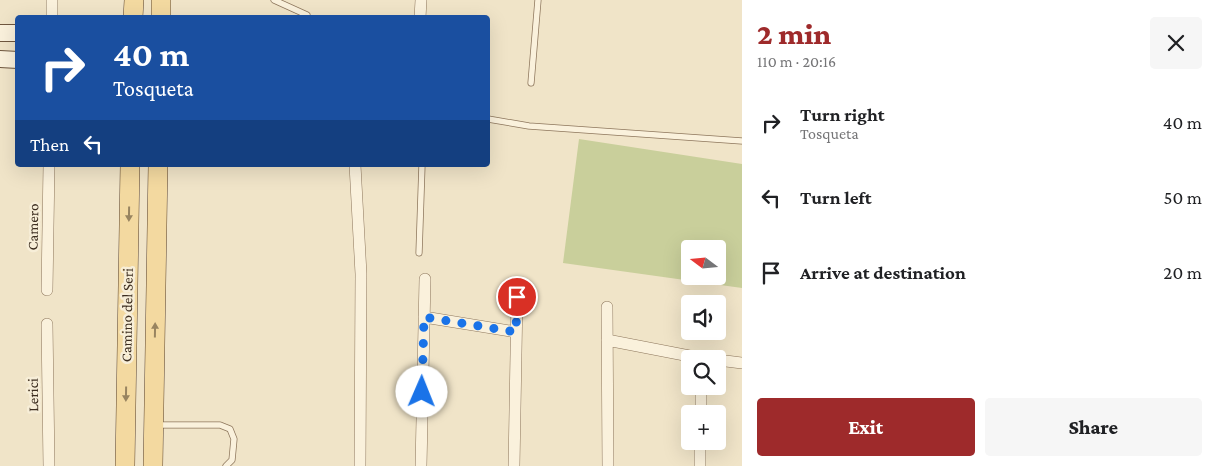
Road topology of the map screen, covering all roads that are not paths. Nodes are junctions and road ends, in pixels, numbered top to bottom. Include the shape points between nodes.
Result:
1 (52, 0) edge
2 (134, 0) edge
3 (161, 0) edge
4 (274, 0) edge
5 (420, 0) edge
6 (538, 0) edge
7 (52, 15) edge
8 (134, 15) edge
9 (161, 15) edge
10 (307, 15) dead end
11 (420, 15) edge
12 (0, 33) edge
13 (15, 33) edge
14 (0, 59) edge
15 (15, 60) edge
16 (531, 83) dead end
17 (490, 119) edge
18 (742, 141) edge
19 (49, 167) edge
20 (130, 167) edge
21 (158, 167) edge
22 (355, 167) edge
23 (422, 167) edge
24 (419, 253) dead end
25 (425, 279) dead end
26 (46, 290) dead end
27 (517, 297) dead end
28 (607, 307) dead end
29 (424, 317) junction
30 (47, 324) dead end
31 (516, 332) junction
32 (607, 340) junction
33 (681, 354) edge
34 (726, 361) edge
35 (742, 363) edge
36 (154, 425) junction
37 (125, 444) junction
38 (700, 450) edge
39 (49, 466) edge
40 (125, 466) edge
41 (147, 466) edge
42 (153, 466) edge
43 (226, 466) edge
44 (360, 466) edge
45 (421, 466) edge
46 (514, 466) edge
47 (608, 466) edge
48 (700, 466) edge

1 - 7 street
2 - 8 main road
3 - 9 main road
4 - 10 lane
5 - 11 street
6 - 16 lane
12 - 13 main road
14 - 15 main road
17 - 18 lane via 529,126
19 - 26 street, Camero
20 -> 37 main road, Camino del Seri
36 -> 21 main road, Camino del Seri
22 - 44 street via 361,274
23 - 24 lane
25 - 29 street
27 - 31 street
28 - 32 street
29 - 31 street
29 - 45 street
30 - 39 street, Lerici
31 - 46 street
32 - 33 street
32 - 47 street
34 - 35 street
36 - 42 main road, Camino del Seri
36 - 43 lane via 220,425 230,429 234,439 232,460
37 - 40 main road, Camino del Seri
37 - 41 main road
38 - 48 street

